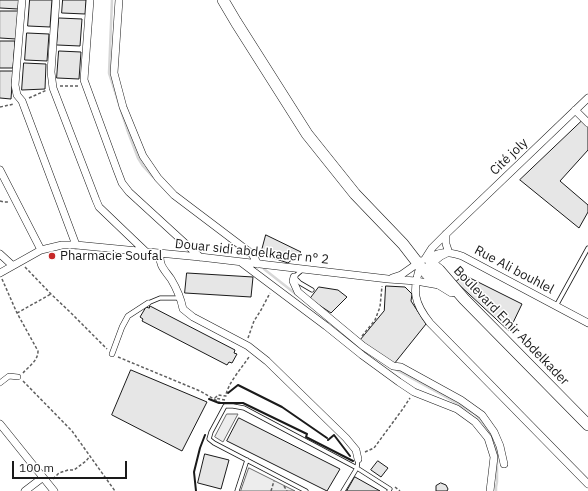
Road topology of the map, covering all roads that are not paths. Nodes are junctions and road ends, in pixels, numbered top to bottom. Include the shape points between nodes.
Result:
1 (22, 0) edge
2 (56, 0) edge
3 (90, 0) edge
4 (119, 0) edge
5 (223, 0) edge
6 (588, 98) edge
7 (575, 110) junction
8 (588, 123) edge
9 (0, 170) edge
10 (446, 234) junction
11 (76, 245) junction
12 (588, 248) edge
13 (41, 250) junction
14 (145, 251) junction
15 (450, 252) junction
16 (160, 253) junction
17 (0, 254) edge
18 (200, 257) junction
19 (242, 263) junction
20 (258, 264) junction
21 (424, 264) junction
22 (12, 265) junction
23 (302, 269) junction
24 (0, 273) edge
25 (294, 277) junction
26 (385, 280) junction
27 (416, 281) junction
28 (444, 286) junction
29 (312, 290) dead end
30 (181, 298) junction
31 (464, 299) junction
32 (148, 303) joint
33 (556, 306) junction
34 (588, 323) edge
35 (112, 354) dead end
36 (18, 377) road end
37 (0, 383) edge
38 (0, 424) edge
39 (588, 425) edge
40 (358, 457) joint
41 (247, 460) junction
42 (504, 464) dead end
43 (357, 468) junction
44 (42, 478) junction
45 (588, 484) edge
46 (25, 491) edge
47 (54, 491) edge
48 (237, 491) edge
49 (306, 491) edge
50 (343, 491) edge
51 (389, 491) edge
52 (490, 491) edge

1 - 11 street via 15,84 17,95 22,101
2 - 14 street via 51,72 53,88 96,200
3 - 18 street via 84,80 122,183
4 - 20 street via 114,73 123,107 143,156 174,195 252,254
5 - 21 main road via 307,134 355,194
6 - 7 street, Cité joly
7 - 8 street
7 - 10 street, Cité joly
9 - 13 street
10 - 15 street via 446,244
10 - 21 street, Cité joly via 432,248
11 - 13 street, Douar sidi abdelkader n° 2
11 - 14 street, Douar sidi abdelkader n° 2
12 - 33 lane
13 - 22 street, Douar sidi abdelkader n° 2
14 - 16 street, Douar sidi abdelkader n° 2
15 - 21 street
15 - 33 street, Rue Ali bouhlel via 468,258
16 - 18 street, Douar sidi abdelkader n° 2
16 - 30 street via 163,269
17 - 22 street
18 - 19 street, Douar sidi abdelkader n° 2
19 - 20 street, Douar sidi abdelkader n° 2
19 - 52 street via 399,382 414,392 458,409 475,422 488,438 494,457
20 - 23 street, Douar sidi abdelkader n° 2
21 - 26 street
21 - 27 street
21 - 28 main road via 431,278
21 - 31 main road, Boulevard Emir Abdelkader via 439,270
22 - 24 street, Douar sidi abdelkader n° 2
23 - 25 lane
23 - 26 street, Douar sidi abdelkader n° 2
25 - 29 lane
25 - 42 street via 298,292 363,346 393,366 401,367 461,400 482,415 494,432
26 - 27 street, Douar sidi abdelkader n° 2
27 - 28 street, Douar sidi abdelkader n° 2
27 - 45 street via 415,292 422,314
28 - 31 main road
30 - 32 lane via 160,298
30 - 40 street via 183,310 248,346 266,361 346,438 356,450
31 - 39 main road, Boulevard Emir Abdelkader
32 - 35 street via 128,316
33 - 34 street, Rue Ali bouhlel
36 - 37 street via 9,376
38 - 44 street
40 - 43 lane
41 - 43 lane via 209,439 225,406 244,408
41 - 48 lane
41 - 49 lane
43 - 50 lane
43 - 51 lane via 390,489
44 - 46 street
44 - 47 street

